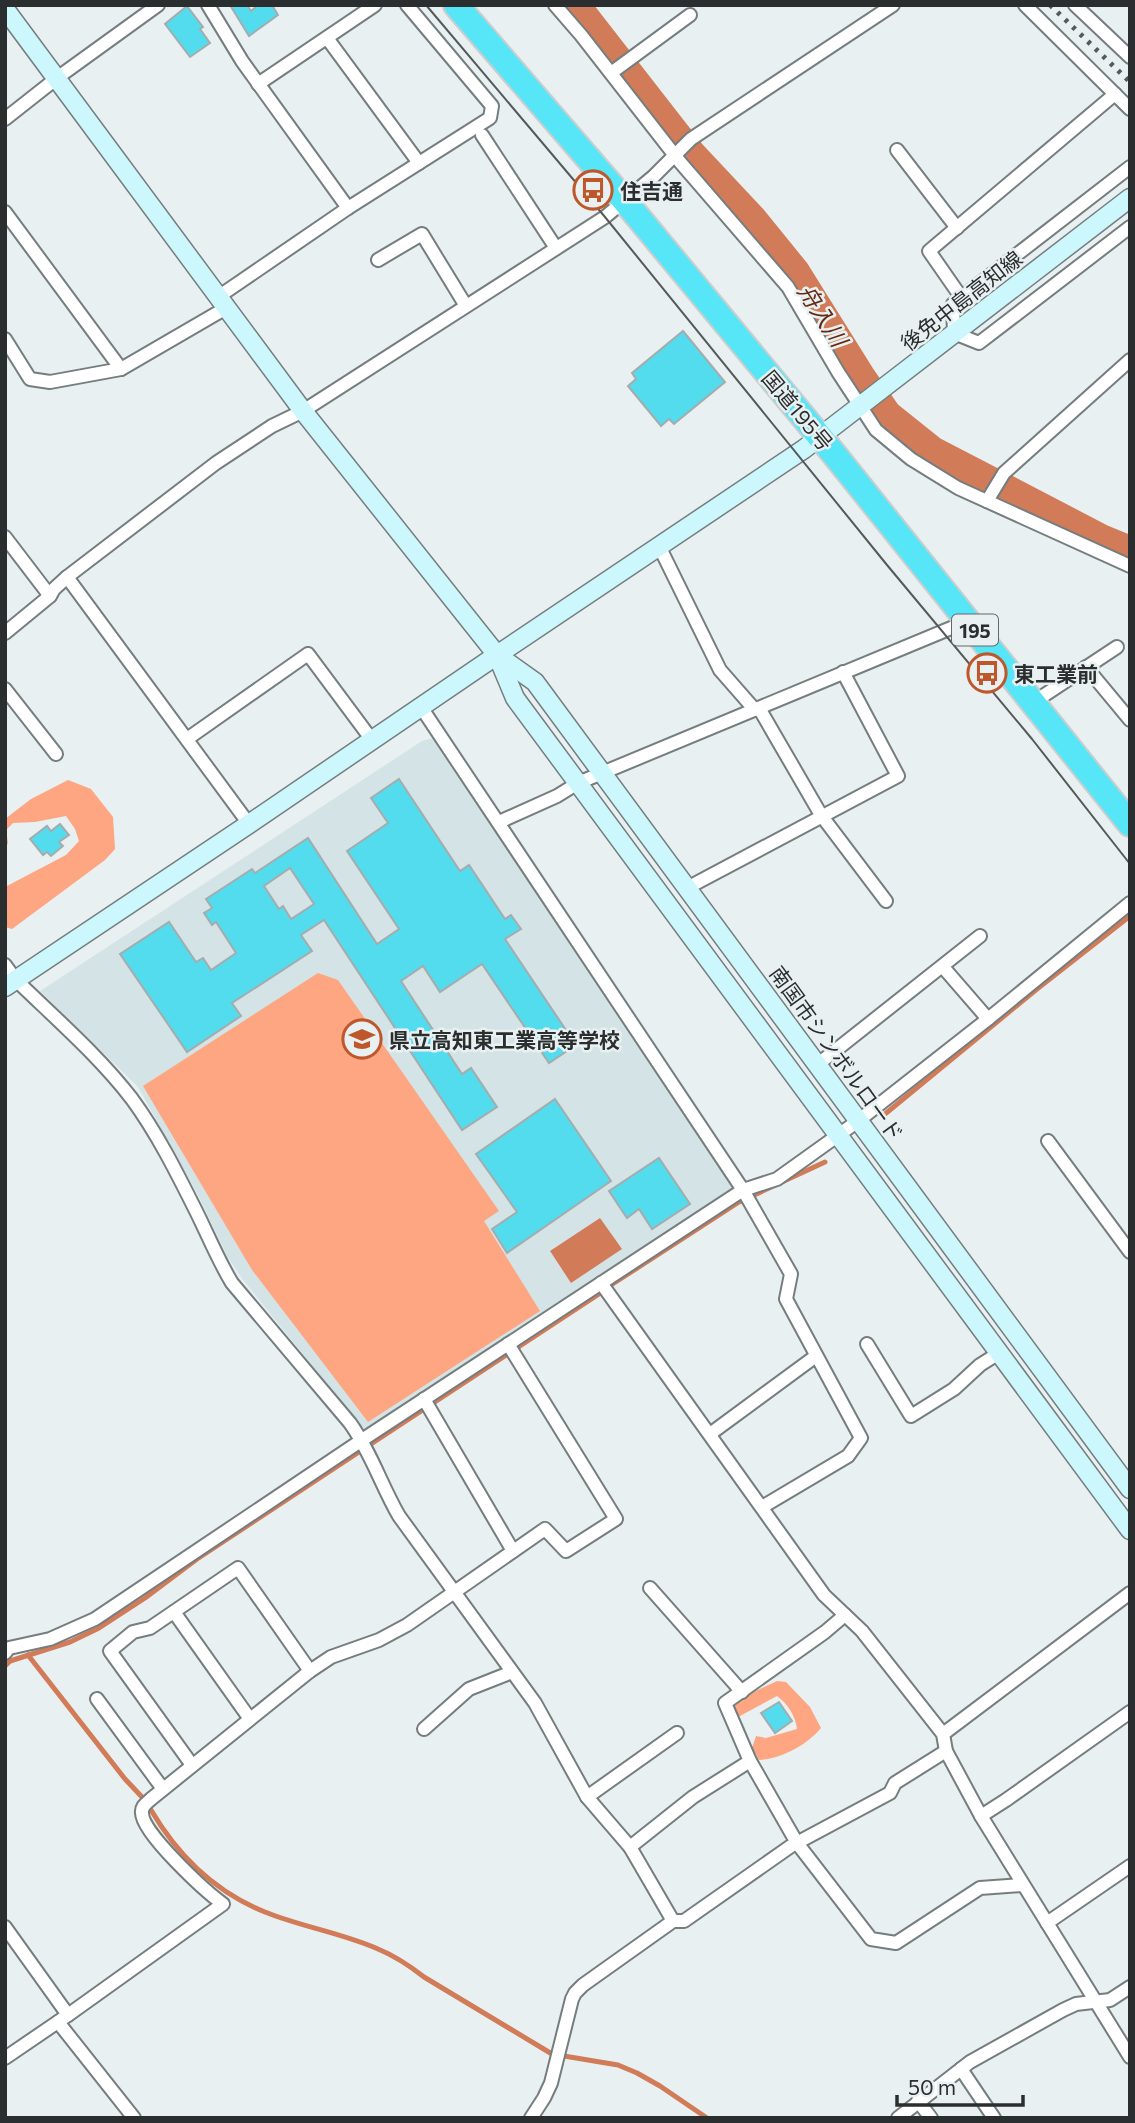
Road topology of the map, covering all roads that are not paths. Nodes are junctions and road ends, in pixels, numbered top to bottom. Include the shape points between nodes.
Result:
1 (158, 5) edge
2 (208, 5) edge
3 (375, 5) edge
4 (407, 5) edge
5 (456, 5) edge
6 (555, 5) edge
7 (893, 5) edge
8 (1026, 5) edge
9 (1075, 5) edge
10 (5, 9) edge
11 (690, 15) dead end
12 (327, 38) junction
13 (1130, 57) edge
14 (611, 73) junction
15 (57, 78) junction
16 (258, 84) junction
17 (1115, 94) junction
18 (1130, 109) edge
19 (5, 119) edge
20 (482, 135) dead end
21 (897, 150) dead end
22 (677, 154) junction
23 (419, 163) junction
24 (1130, 167) edge
25 (1130, 198) edge
26 (624, 200) junction
27 (348, 208) junction
28 (8, 221) edge
29 (1130, 227) edge
30 (957, 228) junction
31 (556, 248) junction
32 (378, 260) dead end
33 (961, 298) junction
34 (222, 302) junction
35 (466, 306) junction
36 (954, 332) junction
37 (5, 339) edge
38 (1130, 360) edge
39 (121, 369) junction
40 (863, 404) junction
41 (303, 411) junction
42 (820, 438) junction
43 (987, 501) junction
44 (5, 537) edge
45 (659, 546) junction
46 (1130, 566) edge
47 (67, 577) junction
48 (50, 596) junction
49 (968, 621) junction
50 (5, 633) edge
51 (1117, 647) dead end
52 (497, 655) junction
53 (1086, 667) junction
54 (843, 672) junction
55 (5, 689) edge
56 (1034, 702) junction
57 (421, 707) junction
58 (757, 709) junction
59 (1130, 720) edge
60 (187, 739) junction
61 (372, 740) junction
62 (56, 754) dead end
63 (603, 773) junction
64 (578, 783) junction
65 (821, 816) junction
66 (499, 822) junction
67 (249, 824) junction
68 (1130, 824) edge
69 (687, 888) junction
70 (886, 901) dead end
71 (1130, 903) edge
72 (981, 936) dead end
73 (5, 965) edge
74 (943, 967) junction
75 (11, 984) edge
76 (988, 1019) junction
77 (817, 1065) junction
78 (859, 1121) junction
79 (838, 1135) junction
80 (1048, 1140) dead end
81 (743, 1191) junction
82 (1130, 1252) edge
83 (601, 1283) junction
84 (508, 1344) junction
85 (867, 1344) dead end
86 (999, 1353) junction
87 (816, 1356) junction
88 (424, 1399) junction
89 (710, 1434) junction
90 (362, 1440) junction
91 (1130, 1489) edge
92 (762, 1507) junction
93 (1130, 1529) edge
94 (513, 1552) junction
95 (650, 1588) dead end
96 (454, 1593) junction
97 (1130, 1593) edge
98 (174, 1612) junction
99 (845, 1615) junction
100 (5, 1653) edge
101 (310, 1671) junction
102 (512, 1672) junction
103 (742, 1692) junction
104 (97, 1699) dead end
105 (1130, 1712) edge
106 (250, 1718) junction
107 (424, 1729) dead end
108 (677, 1733) dead end
109 (943, 1734) junction
110 (946, 1751) junction
111 (750, 1761) junction
112 (192, 1765) junction
113 (163, 1789) junction
114 (587, 1797) junction
115 (981, 1816) junction
116 (797, 1843) junction
117 (630, 1847) junction
118 (1130, 1866) edge
119 (1023, 1885) junction
120 (673, 1921) junction
121 (1047, 1923) junction
122 (5, 1927) edge
123 (1130, 1987) edge
124 (1094, 2001) junction
125 (63, 2019) junction
126 (1130, 2057) edge
127 (5, 2058) edge
128 (961, 2069) junction
129 (918, 2101) junction
130 (134, 2118) edge
131 (531, 2118) edge
132 (898, 2118) edge
133 (931, 2118) edge
134 (994, 2118) edge

1 - 15 street
2 - 16 street
3 - 12 street
4 - 23 street via 492,106 490,118
5 - 26 highway, 国道195号 / 195
6 - 14 street
7 - 22 street via 691,139
8 - 17 street
9 - 13 street
10 - 15 street
11 - 14 street
12 - 16 street
12 - 23 street
14 - 22 street
15 - 19 street
15 - 34 street
16 - 27 street
17 - 18 street
17 - 30 street
20 - 31 street
21 - 30 street
22 - 26 street
22 - 40 street via 788,287 838,372
23 - 27 street
24 - 33 street
25 - 36 street, 後免中島高知線
26 - 31 street via 606,217
26 - 42 highway, 国道195号 / 195
27 - 34 street
28 - 39 street
29 - 36 street via 979,343
30 - 33 street via 929,251
31 - 35 street
32 - 35 street via 422,234
33 - 36 street via 953,304
34 - 39 street
34 - 41 street
35 - 41 street
36 - 40 street, 後免中島高知線
37 - 39 street via 30,379 50,382
38 - 43 street via 1004,473
40 - 42 street, 後免中島高知線
40 - 43 street via 876,430 911,459
41 - 47 street via 216,463
41 - 52 street
42 - 45 street, 後免中島高知線
42 - 49 highway, 国道195号 / 195
43 - 46 street
44 - 48 street
45 - 52 street, 後免中島高知線
45 - 58 street via 720,670
47 - 48 street
47 - 60 street
48 - 50 street
49 - 54 street
49 - 56 highway, 国道195号 / 195
51 - 53 street
52 - 57 street, 後免中島高知線
52 - 63 street, 南国市シンボルロード via 535,682
52 - 64 street via 515,698
53 - 56 street
53 - 59 street
54 - 58 street
54 - 65 street via 898,776
55 - 62 street
56 - 68 highway, 国道195号 / 195
57 - 61 street, 後免中島高知線
57 - 66 street
58 - 63 street
58 - 65 street
60 - 61 street via 308,654
60 - 67 street
61 - 67 street, 後免中島高知線
63 - 64 street
63 - 69 street, 南国市シンボルロード
64 - 66 street
64 - 79 street
65 - 69 street
65 - 70 street
66 - 81 street
67 - 75 street, 後免中島高知線
69 - 77 street, 南国市シンボルロード
71 - 76 street
72 - 74 street
73 - 75 street
74 - 76 street
74 - 77 street
75 - 90 street via 104,1066 133,1101 232,1283
76 - 78 street
77 - 78 street, 南国市シンボルロード
78 - 79 street
78 - 91 street, 南国市シンボルロード
79 - 81 street via 777,1179
79 - 86 street
80 - 82 street
81 - 83 street
81 - 87 street via 791,1274 786,1299
83 - 84 street
83 - 89 street
84 - 88 street
84 - 94 street via 616,1519 566,1551 545,1529
85 - 86 street via 911,1416
86 - 93 street
87 - 89 street
87 - 92 street via 861,1438 848,1456
88 - 90 street
88 - 94 street
89 - 92 street
90 - 96 street via 399,1516
90 - 100 street via 95,1619
92 - 99 street via 824,1595
94 - 96 street
95 - 103 street
96 - 101 street via 407,1625 331,1657
96 - 102 street
97 - 109 street
98 - 101 street via 238,1568
98 - 106 street
98 - 112 street via 150,1628 133,1632 110,1651
99 - 103 street
99 - 109 street
101 - 106 street
102 - 107 street via 469,1689
102 - 114 street via 535,1703
103 - 111 street via 725,1703
104 - 113 street
105 - 115 street
106 - 112 street
108 - 114 street
109 - 110 street
110 - 115 street
110 - 116 street via 895,1783 890,1793
111 - 116 street
111 - 117 street via 693,1797
112 - 113 street
113 - 125 street via 142,1808 141,1815 159,1843 222,1903
114 - 117 street
115 - 119 street
116 - 119 street via 871,1939 896,1943 981,1888
116 - 120 street via 684,1921
117 - 120 street
118 - 121 street
119 - 121 street
120 - 131 street via 575,1993 548,2091
121 - 124 street
122 - 125 street
123 - 124 street via 1110,2000
124 - 126 street
124 - 128 street via 1063,2010
125 - 127 street
125 - 130 street
128 - 129 street
128 - 134 street
129 - 132 street
129 - 133 street

